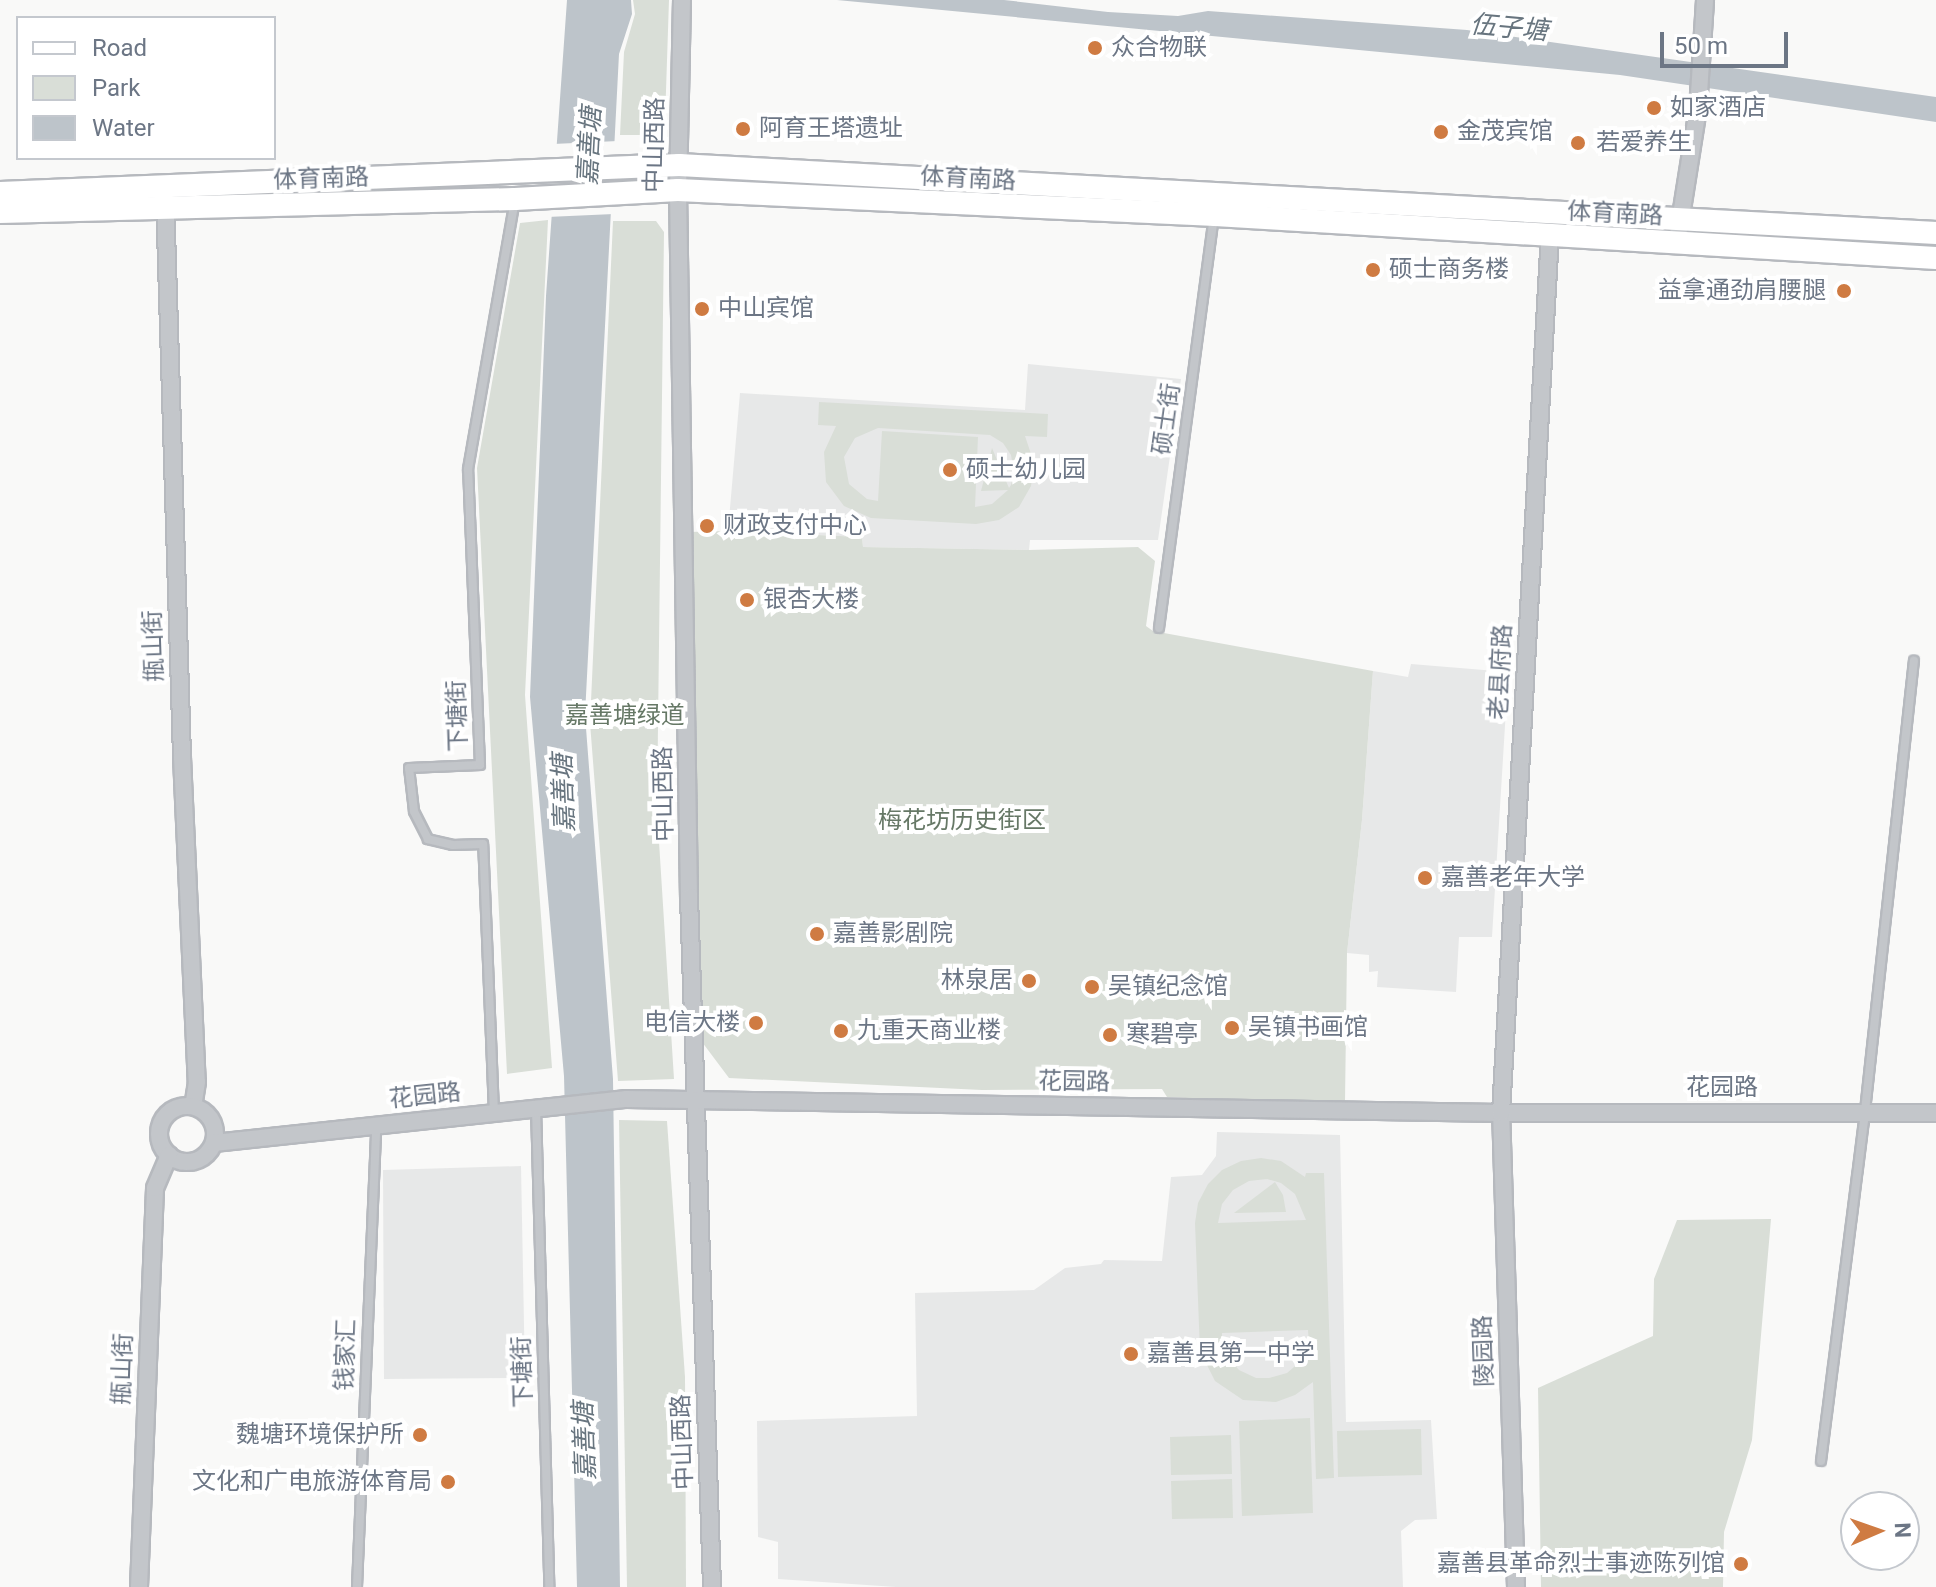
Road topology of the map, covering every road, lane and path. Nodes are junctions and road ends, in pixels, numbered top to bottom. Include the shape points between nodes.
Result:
1 (682, 0) edge
2 (1705, 0) edge
3 (679, 165) junction
4 (164, 184) junction
5 (678, 190) junction
6 (0, 193) edge
7 (515, 199) junction
8 (165, 209) junction
9 (0, 212) edge
10 (1215, 215) junction
11 (1682, 218) junction
12 (1936, 233) edge
13 (1550, 234) junction
14 (1677, 241) junction
15 (1936, 258) edge
16 (1159, 628) dead end
17 (1914, 661) dead end
18 (694, 1100) junction
19 (193, 1106) junction
20 (536, 1107) junction
21 (1865, 1111) junction
22 (494, 1113) junction
23 (1501, 1113) junction
24 (1936, 1113) edge
25 (376, 1125) junction
26 (214, 1143) junction
27 (169, 1155) junction
28 (1821, 1461) dead end
29 (139, 1587) edge
30 (357, 1587) edge
31 (549, 1587) edge
32 (712, 1587) edge
33 (1516, 1587) edge

1 - 3 street, 中山西路
2 - 11 street via 1698,109
3 - 4 main road, 体育南路
3 - 5 street, 中山西路
3 - 11 main road, 体育南路
4 - 6 main road, 体育南路
4 - 8 street, 甁山街
5 - 7 main road, 体育南路
5 - 10 main road, 体育南路
5 - 18 street, 中山西路
7 - 8 main road, 体育南路
7 - 22 lane, 下塘街 via 468,469 480,765 409,768 414,811 428,839 483,844
8 - 9 main road, 体育南路
8 - 19 street, 甁山街 via 197,1082
10 - 13 main road, 体育南路
10 - 16 lane, 硕士街
11 - 12 main road, 体育南路
11 - 14 street
13 - 14 main road, 体育南路
13 - 23 street, 老县府路
14 - 15 main road, 体育南路
17 - 21 lane
18 - 20 street, 花园路
18 - 23 street, 花园路
18 - 32 street, 中山西路
19 - 26 street via 209,1116
19 - 27 street via 174,1109 162,1122 160,1140
20 - 22 street, 花园路
20 - 31 lane, 下塘街
21 - 23 street, 花园路
21 - 24 street, 花园路
21 - 28 lane
22 - 25 street, 花园路
23 - 33 street, 陵园路
25 - 26 street, 花园路
25 - 30 lane, 钱家汇
26 - 27 street via 195,1161
27 - 29 street, 甁山街 via 155,1188

